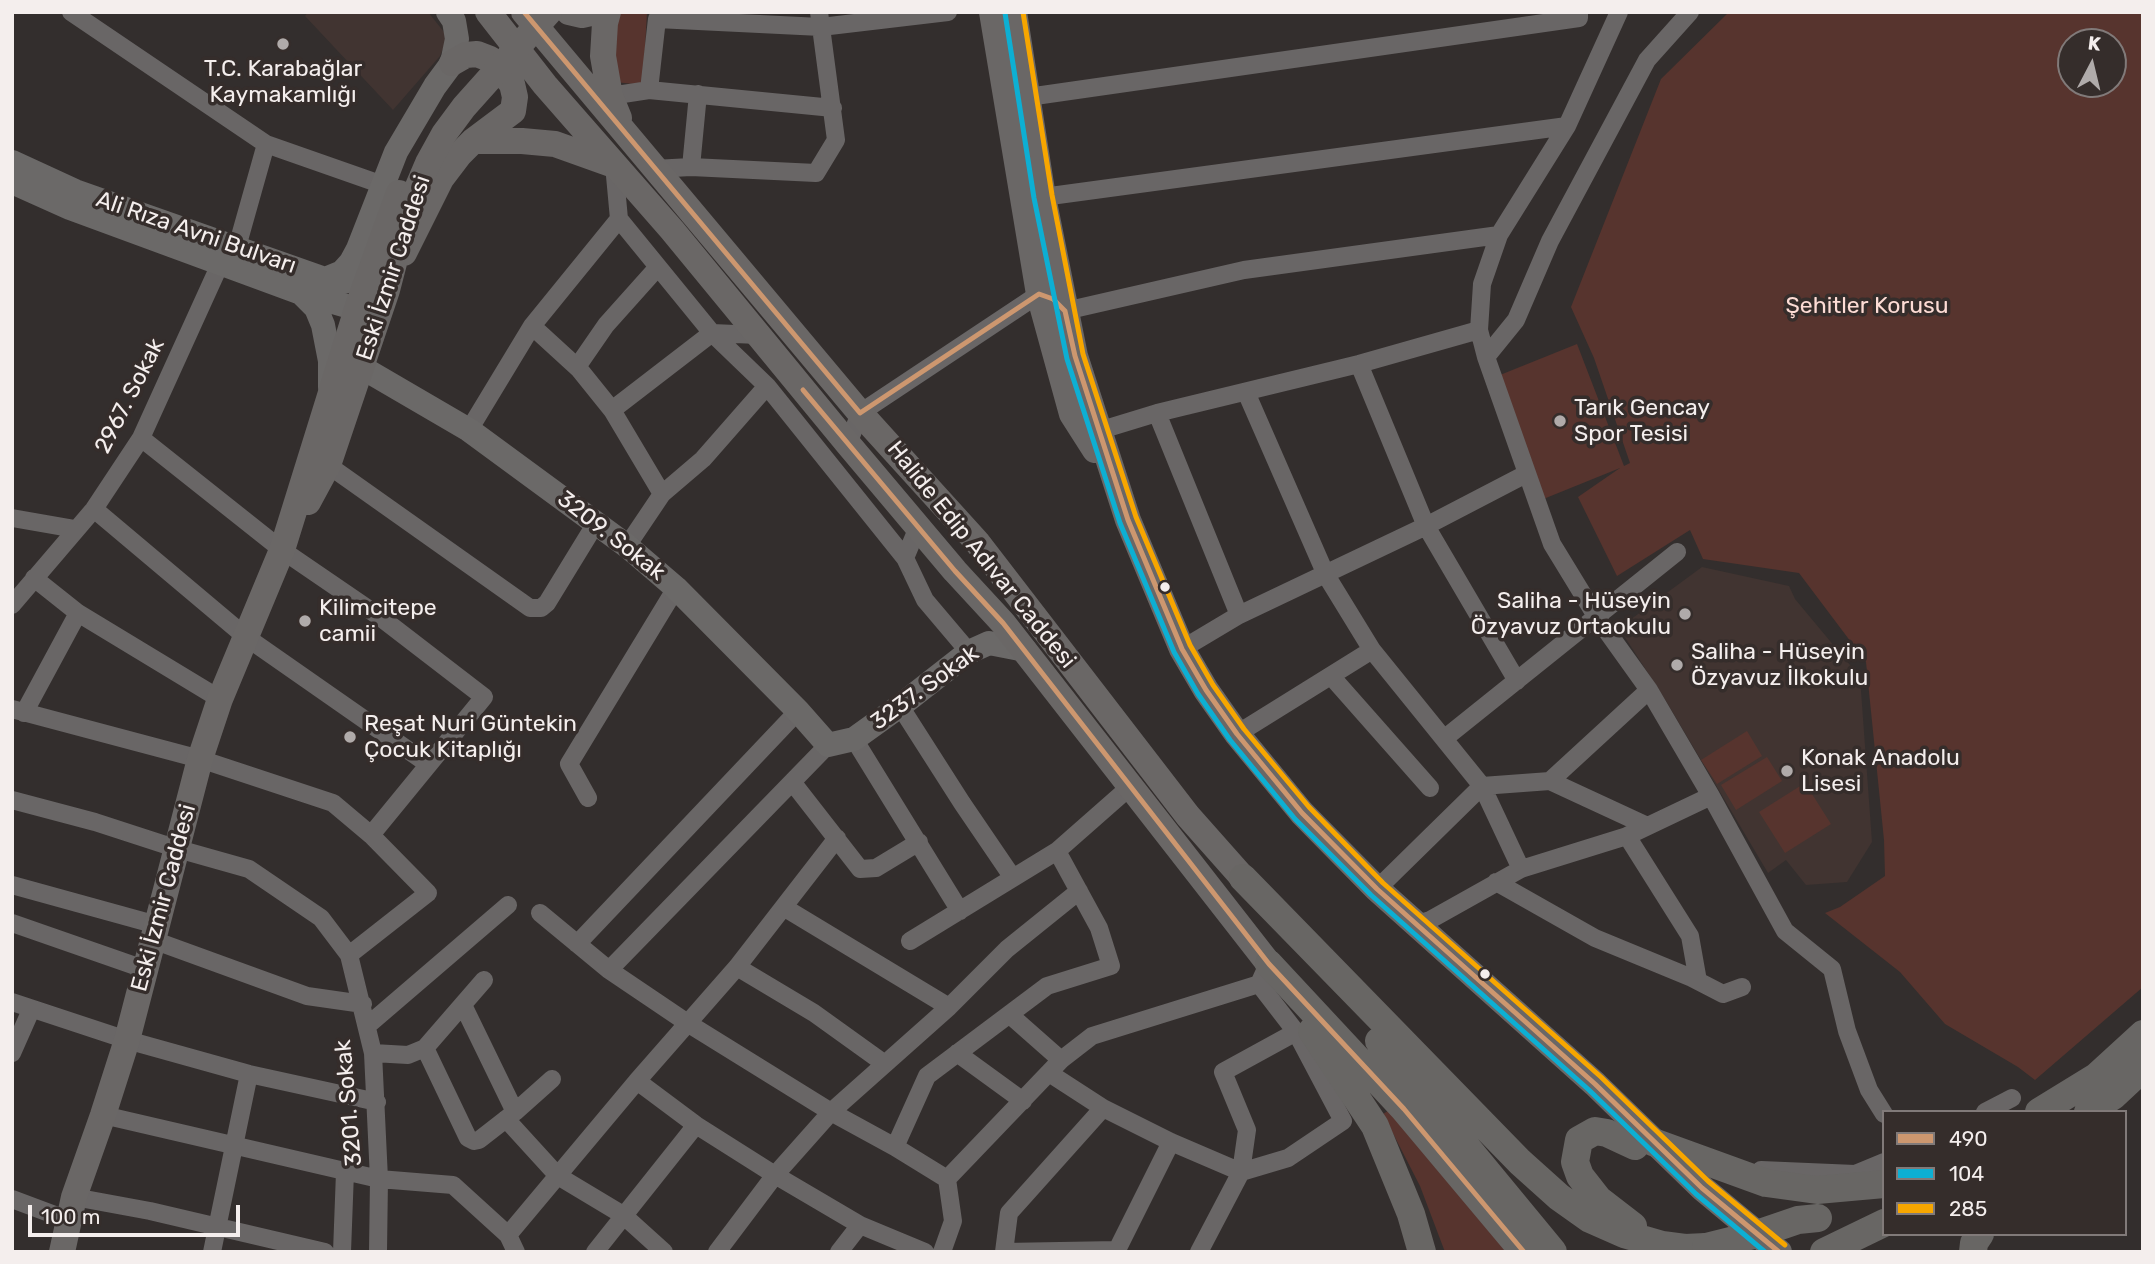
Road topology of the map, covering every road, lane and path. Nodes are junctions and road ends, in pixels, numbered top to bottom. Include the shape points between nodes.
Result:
1 (71, 12) edge
2 (448, 12) edge
3 (488, 12) edge
4 (524, 12) edge
5 (529, 12) edge
6 (549, 12) edge
7 (569, 12) edge
8 (595, 12) edge
9 (608, 12) edge
10 (948, 12) edge
11 (992, 12) edge
12 (1014, 12) edge
13 (1579, 12) edge
14 (1619, 12) edge
15 (1690, 12) edge
16 (820, 20) edge
17 (555, 50) junction
18 (452, 63) junction
19 (545, 85) junction
20 (649, 90) junction
21 (698, 94) junction
22 (610, 96) junction
23 (1028, 97) junction
24 (833, 107) junction
25 (513, 111) junction
26 (1567, 126) junction
27 (623, 130) junction
28 (473, 141) junction
29 (266, 145) junction
30 (12, 162) edge
31 (614, 165) junction
32 (691, 167) junction
33 (654, 169) junction
34 (12, 182) edge
35 (398, 192) junction
36 (1043, 197) junction
37 (619, 219) junction
38 (1499, 235) junction
39 (229, 254) junction
40 (375, 259) junction
41 (657, 268) junction
42 (325, 279) junction
43 (387, 290) junction
44 (301, 293) junction
45 (1039, 294) junction
46 (357, 309) junction
47 (1065, 311) junction
48 (532, 326) junction
49 (1479, 330) junction
50 (712, 333) junction
51 (758, 335) junction
52 (1486, 357) junction
53 (1359, 363) junction
54 (361, 367) junction
55 (578, 367) junction
56 (766, 386) junction
57 (1245, 392) junction
58 (330, 394) junction
59 (612, 410) junction
60 (860, 413) junction
61 (1157, 413) junction
62 (469, 430) junction
63 (1098, 431) junction
64 (142, 438) junction
65 (848, 444) junction
66 (328, 465) junction
67 (1526, 474) junction
68 (662, 494) junction
69 (94, 509) junction
70 (12, 518) edge
71 (596, 523) junction
72 (1426, 526) junction
73 (918, 527) junction
74 (75, 529) junction
75 (627, 546) junction
76 (282, 550) junction
77 (1677, 552) dead end
78 (905, 558) junction
79 (1326, 575) junction
80 (34, 578) junction
81 (676, 588) junction
82 (12, 606) edge
83 (78, 613) junction
84 (1238, 615) junction
85 (1596, 616) junction
86 (246, 637) junction
87 (1182, 649) junction
88 (1025, 650) junction
89 (1372, 650) junction
90 (969, 652) junction
91 (1331, 676) junction
92 (1517, 681) junction
93 (1649, 690) junction
94 (220, 699) junction
95 (900, 706) junction
96 (18, 711) edge
97 (798, 711) junction
98 (1237, 734) junction
99 (1445, 738) junction
100 (854, 739) junction
101 (828, 745) junction
102 (200, 759) junction
103 (428, 764) junction
104 (1550, 780) junction
105 (793, 783) junction
106 (1132, 785) junction
107 (1482, 786) junction
108 (1430, 788) dead end
109 (1711, 796) junction
110 (588, 798) dead end
111 (12, 800) edge
112 (1645, 825) junction
113 (371, 835) junction
114 (1628, 836) junction
115 (837, 838) junction
116 (919, 842) junction
117 (178, 849) junction
118 (1057, 851) junction
119 (1521, 869) junction
120 (1013, 878) junction
121 (1243, 878) junction
122 (1496, 882) junction
123 (12, 885) edge
124 (1377, 889) junction
125 (1079, 891) junction
126 (508, 905) dead end
127 (785, 908) junction
128 (960, 911) junction
129 (540, 914) dead end
130 (12, 923) edge
131 (1417, 924) junction
132 (155, 932) junction
133 (910, 941) dead end
134 (577, 944) junction
135 (349, 955) junction
136 (737, 967) junction
137 (144, 969) junction
138 (609, 971) junction
139 (1264, 974) junction
140 (484, 981) dead end
141 (1698, 981) junction
142 (1742, 987) dead end
143 (12, 1002) edge
144 (363, 1004) junction
145 (463, 1005) junction
146 (949, 1007) junction
147 (31, 1010) junction
148 (1010, 1015) junction
149 (689, 1024) junction
150 (367, 1026) junction
151 (1296, 1032) junction
152 (2143, 1034) edge
153 (127, 1040) junction
154 (425, 1048) junction
155 (373, 1053) junction
156 (957, 1053) junction
157 (12, 1054) edge
158 (886, 1064) junction
159 (1055, 1067) junction
160 (2143, 1068) edge
161 (249, 1074) junction
162 (552, 1079) dead end
163 (637, 1081) junction
164 (2143, 1085) edge
165 (2012, 1098) dead end
166 (1023, 1101) junction
167 (377, 1102) junction
168 (1103, 1108) junction
169 (1989, 1110) edge
170 (2042, 1110) edge
171 (2091, 1110) edge
172 (2121, 1110) edge
173 (1882, 1111) edge
174 (831, 1112) junction
175 (103, 1115) junction
176 (511, 1116) junction
177 (696, 1125) junction
178 (1171, 1142) junction
179 (1644, 1144) junction
180 (236, 1146) junction
181 (895, 1147) junction
182 (1695, 1158) junction
183 (1882, 1163) edge
184 (345, 1171) junction
185 (1241, 1172) junction
186 (775, 1175) junction
187 (558, 1176) junction
188 (947, 1179) junction
189 (379, 1180) junction
190 (1882, 1187) edge
191 (1882, 1188) edge
192 (12, 1199) edge
193 (623, 1215) junction
194 (1818, 1218) junction
195 (1882, 1224) edge
196 (860, 1225) junction
197 (217, 1226) junction
198 (68, 1233) edge
199 (508, 1235) junction
200 (1882, 1236) edge
201 (1662, 1245) junction
202 (290, 1248) edge
203 (1826, 1251) edge
204 (212, 1252) edge
205 (325, 1252) edge
206 (342, 1252) edge
207 (378, 1252) edge
208 (516, 1252) edge
209 (595, 1252) edge
210 (664, 1252) edge
211 (717, 1252) edge
212 (839, 1252) edge
213 (925, 1252) edge
214 (942, 1252) edge
215 (1004, 1252) edge
216 (1199, 1252) edge
217 (1422, 1252) edge
218 (1524, 1252) edge
219 (1553, 1252) edge
220 (1750, 1252) edge
221 (1779, 1252) edge

1 - 29 street
2 - 18 main road via 457,39
3 - 19 main road, Halide Edip Adıvar Caddesi
4 - 17 main road, Halide Edip Adıvar Caddesi
5 - 35 main road, Eski İzmir Caddesi via 431,127
6 - 35 main road, Eski İzmir Caddesi, bridge via 464,107 428,163
7 - 8 main road
9 - 22 main road via 603,56
10 - 16 street
11 - 45 main road
12 - 23 main road
13 - 23 street via 1579,18
14 - 26 street
15 - 52 street via 1647,60 1550,241 1516,320
16 - 20 street via 657,19
16 - 24 street
17 - 19 main road via 554,72
17 - 27 main road, Halide Edip Adıvar Caddesi
18 - 25 main road via 467,55 490,59 512,84
18 - 35 main road via 396,152
19 - 25 main road
19 - 31 main road, Halide Edip Adıvar Caddesi
20 - 21 street
20 - 22 street
21 - 24 street
21 - 32 street
22 - 27 main road
23 - 36 main road
24 - 32 street via 836,139 816,173
25 - 28 main road
26 - 36 street
26 - 38 street
27 - 33 main road, Halide Edip Adıvar Caddesi
28 - 31 main road via 555,144
28 - 43 main road via 441,179
29 - 35 street
29 - 39 street, 2967. Sokak
30 - 39 main road, Ali Rıza Avni Bulvarı
31 - 37 street
31 - 51 main road, Halide Edip Adıvar Caddesi
32 - 33 street
33 - 60 main road, Halide Edip Adıvar Caddesi
34 - 39 main road, Ali Rıza Avni Bulvarı via 70,208
35 - 40 main road, Eski İzmir Caddesi
35 - 42 main road via 349,264
35 - 43 main road, Eski İzmir Caddesi via 397,246
36 - 47 main road
37 - 41 street
37 - 48 street
38 - 47 street via 1244,270
38 - 49 street via 1482,284
39 - 42 main road, Ali Rıza Avni Bulvarı
39 - 44 main road, Ali Rıza Avni Bulvarı
39 - 64 street, 2967. Sokak
40 - 42 main road, Ali Rıza Avni Bulvarı via 355,280
40 - 46 main road, Eski İzmir Caddesi
41 - 50 street
41 - 55 street via 606,325
43 - 46 main road via 377,302
43 - 54 main road, Eski İzmir Caddesi
44 - 46 main road, Ali Rıza Avni Bulvarı
44 - 58 main road, Ali Rıza Avni Bulvarı via 316,308 323,325
45 - 47 main road
45 - 60 street
45 - 179 main road via 1072,414 1101,460 1168,638 1232,735 1296,818 1372,896
46 - 58 main road, Eski İzmir Caddesi
47 - 63 main road
48 - 55 street
48 - 62 street
49 - 52 street
49 - 53 street
50 - 51 street
50 - 56 street
50 - 59 street
51 - 65 main road, Halide Edip Adıvar Caddesi
52 - 67 street
53 - 57 street
53 - 72 street
54 - 62 main road, 3209. Sokak
54 - 66 main road, Eski İzmir Caddesi
55 - 59 street
56 - 68 street via 703,458
56 - 78 street
57 - 61 street
57 - 79 street
58 - 76 main road, Eski İzmir Caddesi
59 - 68 street
60 - 65 street
60 - 121 main road, Halide Edip Adıvar Caddesi via 977,542 1188,816
61 - 63 street
61 - 84 street
62 - 71 main road, 3209. Sokak
63 - 87 main road via 1128,520
64 - 69 street, 2967. Sokak
64 - 76 street
65 - 73 main road, Halide Edip Adıvar Caddesi
66 - 71 street via 530,608 547,603
66 - 76 main road, Eski İzmir Caddesi
67 - 72 street
67 - 85 street via 1552,544
68 - 75 street
69 - 74 street, 2967. Sokak
69 - 86 street
70 - 74 street
71 - 75 main road, 3209. Sokak
72 - 79 street
72 - 92 street
73 - 78 street
73 - 88 main road, Halide Edip Adıvar Caddesi
74 - 80 street, 2967. Sokak
75 - 81 main road, 3209. Sokak
76 - 86 main road, Eski İzmir Caddesi
76 - 103 street via 484,697
77 - 85 street
78 - 90 street via 925,600
79 - 84 street
79 - 89 street
80 - 82 street, 2967. Sokak
80 - 83 street
81 - 97 main road, 3209. Sokak
81 - 110 street via 569,764
83 - 94 street
83 - 96 street
84 - 87 street
85 - 92 street
85 - 93 street
86 - 94 main road, Eski İzmir Caddesi
86 - 103 street
87 - 98 main road
88 - 90 main road, 3237. Sokak via 989,643
88 - 106 main road, Halide Edip Adıvar Caddesi
89 - 91 street
89 - 99 street
90 - 95 main road, 3237. Sokak
91 - 98 street
91 - 108 street
92 - 99 street
93 - 104 street
93 - 109 street
94 - 102 main road, Eski İzmir Caddesi
95 - 100 main road, 3237. Sokak
95 - 120 street
96 - 102 street
97 - 101 main road, 3209. Sokak
97 - 134 street
98 - 124 main road via 1302,813
99 - 107 street
100 - 101 main road, 3237. Sokak
100 - 116 street
101 - 105 street
102 - 113 street via 333,803
102 - 117 main road, Eski İzmir Caddesi
103 - 113 street
104 - 107 street
104 - 112 street
105 - 115 street
105 - 138 street
106 - 118 street
106 - 139 main road, Halide Edip Adıvar Caddesi
107 - 119 street
107 - 124 street
109 - 112 street
109 - 173 street via 1785,931 1832,969 1847,1031 1869,1090
111 - 117 street, 3201. Sokak
112 - 114 street
113 - 135 street via 428,893
114 - 119 street
114 - 141 street via 1690,936
115 - 116 street via 860,869 867,870
115 - 127 street
116 - 128 street
117 - 132 main road, Eski İzmir Caddesi
117 - 135 street, 3201. Sokak via 249,869 321,918
118 - 120 street
118 - 125 street
119 - 122 street
120 - 128 street
121 - 201 highway via 1559,1197 1590,1219
121 - 219 highway
122 - 131 street
122 - 141 street via 1595,938
123 - 132 street
124 - 131 main road
125 - 146 street via 1007,949
125 - 148 street via 1099,928 1111,966 1047,986
126 - 150 street
127 - 136 street
127 - 146 street
128 - 133 street
129 - 134 street
130 - 137 street
131 - 179 main road via 1595,1084
132 - 137 main road, Eski İzmir Caddesi
132 - 144 street via 307,996
134 - 138 street
135 - 144 street, 3201. Sokak
136 - 149 street
136 - 158 street
137 - 153 main road, Eski İzmir Caddesi
138 - 149 street
139 - 151 street
139 - 159 street via 1092,1036
139 - 217 highway via 1323,1046 1375,1126
139 - 218 highway via 1404,1109
140 - 145 street
141 - 142 street via 1723,994
143 - 147 street
144 - 150 street, 3201. Sokak
145 - 154 street
145 - 176 street
146 - 158 street
147 - 153 street
147 - 157 street
148 - 156 street
148 - 159 street
149 - 163 street
149 - 174 street
150 - 155 street, 3201. Sokak
151 - 185 street via 1223,1072 1247,1130
151 - 185 street via 1343,1121 1289,1158
152 - 170 highway via 2096,1077
153 - 161 street
153 - 175 main road, Eski İzmir Caddesi
154 - 155 street via 408,1055
154 - 176 street via 468,1138 479,1140
155 - 167 street, 3201. Sokak
156 - 166 street
156 - 181 street via 927,1076
158 - 174 street
159 - 166 street
159 - 168 street
160 - 171 highway
161 - 167 street
161 - 180 street
162 - 176 street
163 - 177 street
163 - 187 street
164 - 172 highway
165 - 169 street
166 - 188 street
167 - 189 street, 3201. Sokak
168 - 178 street
168 - 215 street via 1009,1213
174 - 181 street
174 - 186 street
175 - 180 street
175 - 198 main road, Eski İzmir Caddesi
176 - 187 street
177 - 186 street
177 - 193 street
178 - 185 street
178 - 215 street via 1117,1250
179 - 182 highway
179 - 201 highway via 1594,1131 1579,1140 1575,1162 1580,1177 1598,1199
179 - 220 main road
179 - 221 main road
180 - 184 street
180 - 197 street
181 - 188 street
182 - 183 street via 1763,1170 1855,1174
182 - 190 highway via 1766,1183 1817,1190
184 - 189 street
184 - 206 street
185 - 216 street
186 - 196 street
186 - 211 street
187 - 193 street
187 - 199 street
188 - 214 street via 953,1222
189 - 199 street via 453,1185
189 - 207 street, 3201. Sokak
191 - 194 highway
192 - 198 street
193 - 209 street
193 - 210 street
194 - 201 highway, bridge via 1706,1247
194 - 220 highway
195 - 203 highway
196 - 212 street
196 - 213 street
197 - 198 street
197 - 202 street
197 - 204 street
199 - 208 street
200 - 203 highway
202 - 205 street

